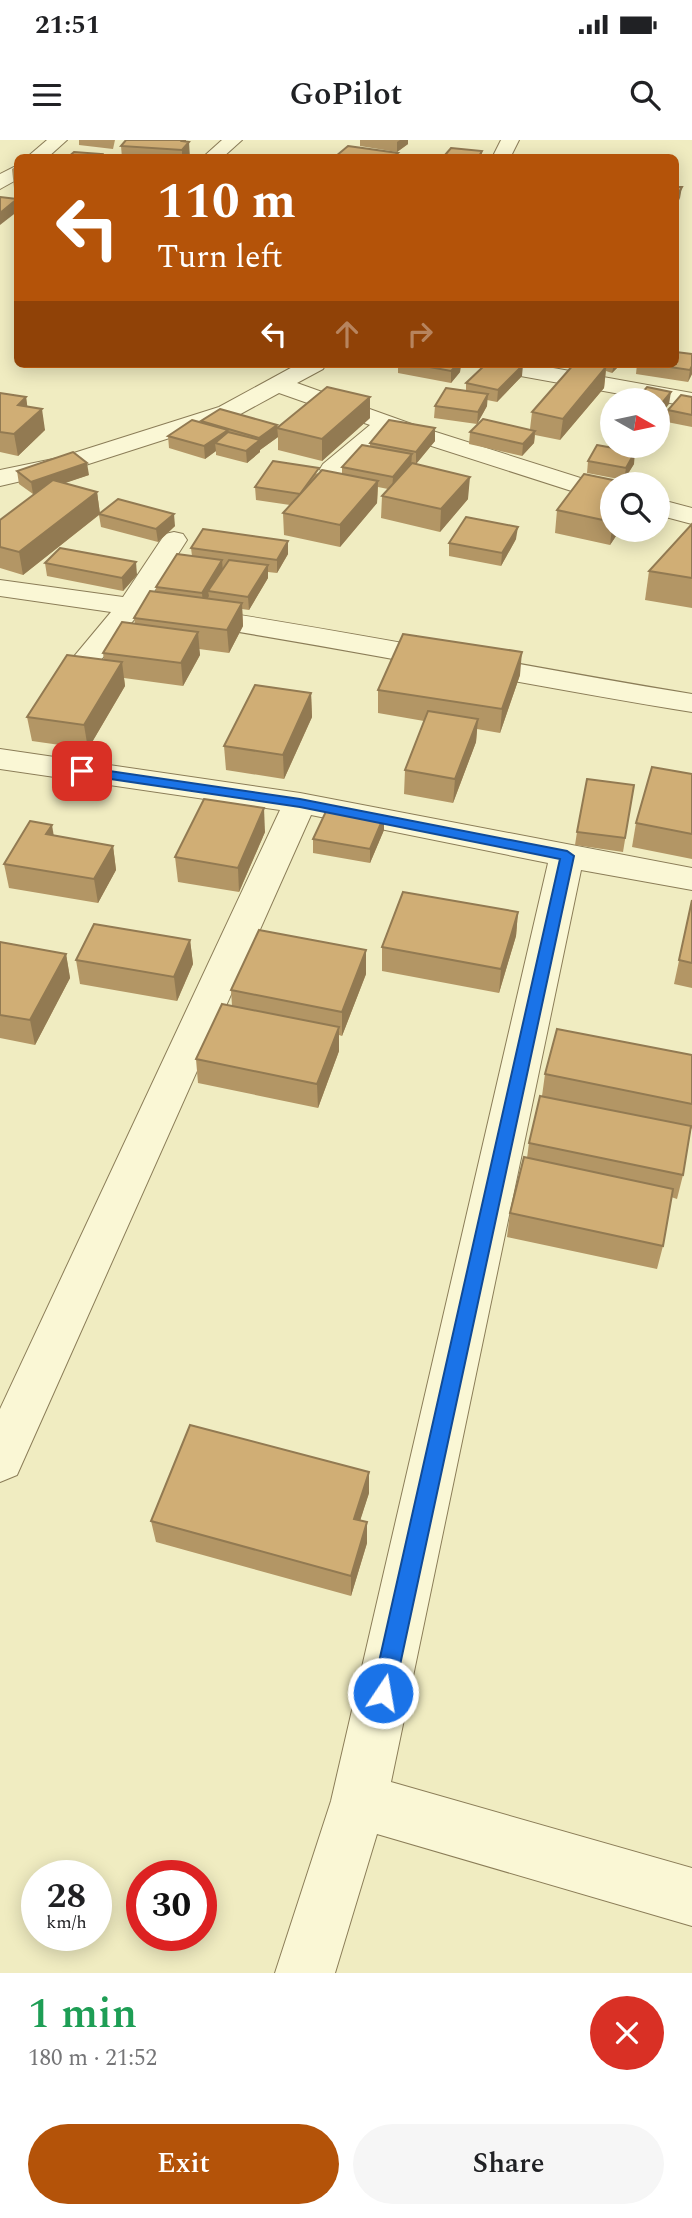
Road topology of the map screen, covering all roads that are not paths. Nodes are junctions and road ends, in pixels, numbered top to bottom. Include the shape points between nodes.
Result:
1 (58, 140) edge
2 (233, 140) edge
3 (40, 154) edge
4 (216, 154) edge
5 (307, 368) edge
6 (515, 368) edge
7 (277, 384) junction
8 (692, 400) edge
9 (388, 423) junction
10 (332, 469) edge
11 (0, 478) edge
12 (600, 492) edge
13 (670, 510) edge
14 (692, 516) edge
15 (174, 540) dead end
16 (0, 589) edge
17 (131, 606) junction
18 (76, 672) edge
19 (692, 703) edge
20 (0, 759) edge
21 (300, 803) junction
22 (567, 856) junction
23 (692, 879) edge
24 (0, 1460) edge
25 (359, 1801) junction
26 (692, 1897) edge
27 (305, 1973) edge

1 - 3 street
2 - 4 street
5 - 7 street
6 - 8 street
7 - 9 street
7 - 11 street via 227,412 64,464
9 - 10 street
9 - 12 street
13 - 14 street
15 - 17 street
16 - 17 street
17 - 18 street
17 - 19 street
20 - 21 street
21 - 22 street
21 - 24 street
22 - 23 street
22 - 25 street
25 - 26 street
25 - 27 street

